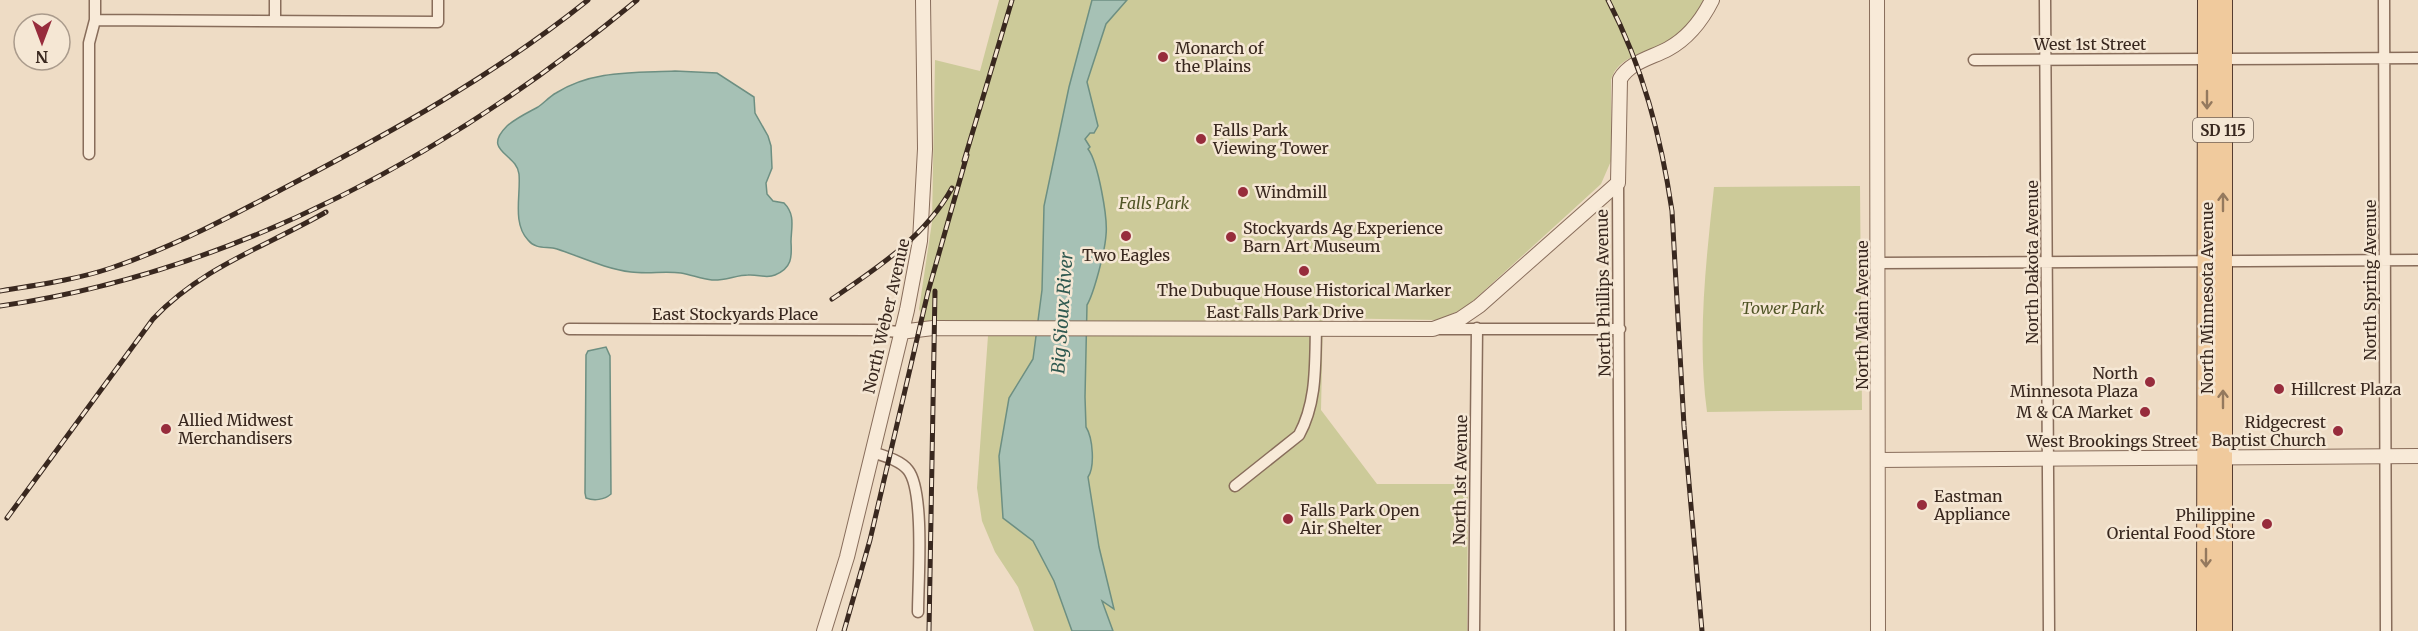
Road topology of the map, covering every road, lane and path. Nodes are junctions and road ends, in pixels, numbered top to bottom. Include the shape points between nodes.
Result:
1 (95, 0) edge
2 (275, 0) edge
3 (438, 0) edge
4 (923, 0) edge
5 (1712, 0) edge
6 (1877, 0) edge
7 (2045, 0) edge
8 (2207, 0) edge
9 (2223, 0) edge
10 (2385, 0) edge
11 (95, 20) junction
12 (275, 21) junction
13 (2385, 58) junction
14 (2418, 58) edge
15 (2215, 59) junction
16 (1974, 60) dead end
17 (2046, 60) junction
18 (89, 154) dead end
19 (1618, 183) junction
20 (2386, 260) junction
21 (2418, 260) edge
22 (2214, 261) junction
23 (2047, 262) junction
24 (1878, 263) junction
25 (1316, 328) junction
26 (1477, 328) junction
27 (569, 329) dead end
28 (1433, 329) junction
29 (1620, 329) junction
30 (900, 332) junction
31 (872, 452) junction
32 (2385, 456) junction
33 (2418, 456) edge
34 (2215, 457) junction
35 (2047, 459) junction
36 (1878, 460) junction
37 (1235, 486) dead end
38 (918, 612) dead end
39 (824, 631) edge
40 (1474, 631) edge
41 (1620, 631) edge
42 (1878, 631) edge
43 (2049, 631) edge
44 (2206, 631) edge
45 (2223, 631) edge
46 (2386, 631) edge

1 - 11 street
2 - 12 street
3 - 12 street via 438,22
4 - 30 street, North Weber Avenue via 922,223
5 - 19 street, North Phillips Avenue via 1680,42 1631,66 1620,79
6 - 24 street, North Main Avenue
7 - 17 street, North Dakota Avenue
8 - 15 main road, North Minnesota Avenue / SD 115
9 - 15 main road, North Minnesota Avenue / SD 115
10 - 13 street, North Spring Avenue
11 - 12 street
11 - 18 street via 89,43
13 - 14 street, West 1st Street
13 - 15 street, West 1st Street
13 - 20 street, North Spring Avenue
15 - 17 street, West 1st Street
15 - 22 main road, North Minnesota Avenue / SD 115
16 - 17 street, West 1st Street
17 - 23 street, North Dakota Avenue
19 - 28 street, East Falls Park Drive via 1479,306
19 - 29 street, North Phillips Avenue
20 - 21 street
20 - 22 street
20 - 32 street, North Spring Avenue
22 - 23 street
22 - 34 main road, North Minnesota Avenue / SD 115
23 - 24 street
23 - 35 street, North Dakota Avenue
24 - 36 street, North Main Avenue
25 - 28 street, East Falls Park Drive
25 - 30 street, East Falls Park Drive via 926,328
25 - 37 street via 1315,377 1304,426 1299,435
26 - 28 street
26 - 29 street
26 - 40 street, North 1st Avenue
27 - 30 street, East Stockyards Place
29 - 41 street, North Phillips Avenue
30 - 31 street, North Weber Avenue
31 - 38 street via 902,465 915,487 919,519
31 - 39 street, North Weber Avenue via 847,557
32 - 33 street, West Brookings Street
32 - 34 street, West Brookings Street
32 - 46 street, North Spring Avenue
34 - 35 street, West Brookings Street
34 -> 44 main road, North Minnesota Avenue / SD 115
34 - 45 main road, North Minnesota Avenue / SD 115
35 - 36 street, West Brookings Street
35 - 43 street, North Dakota Avenue
36 - 42 street, North Main Avenue

